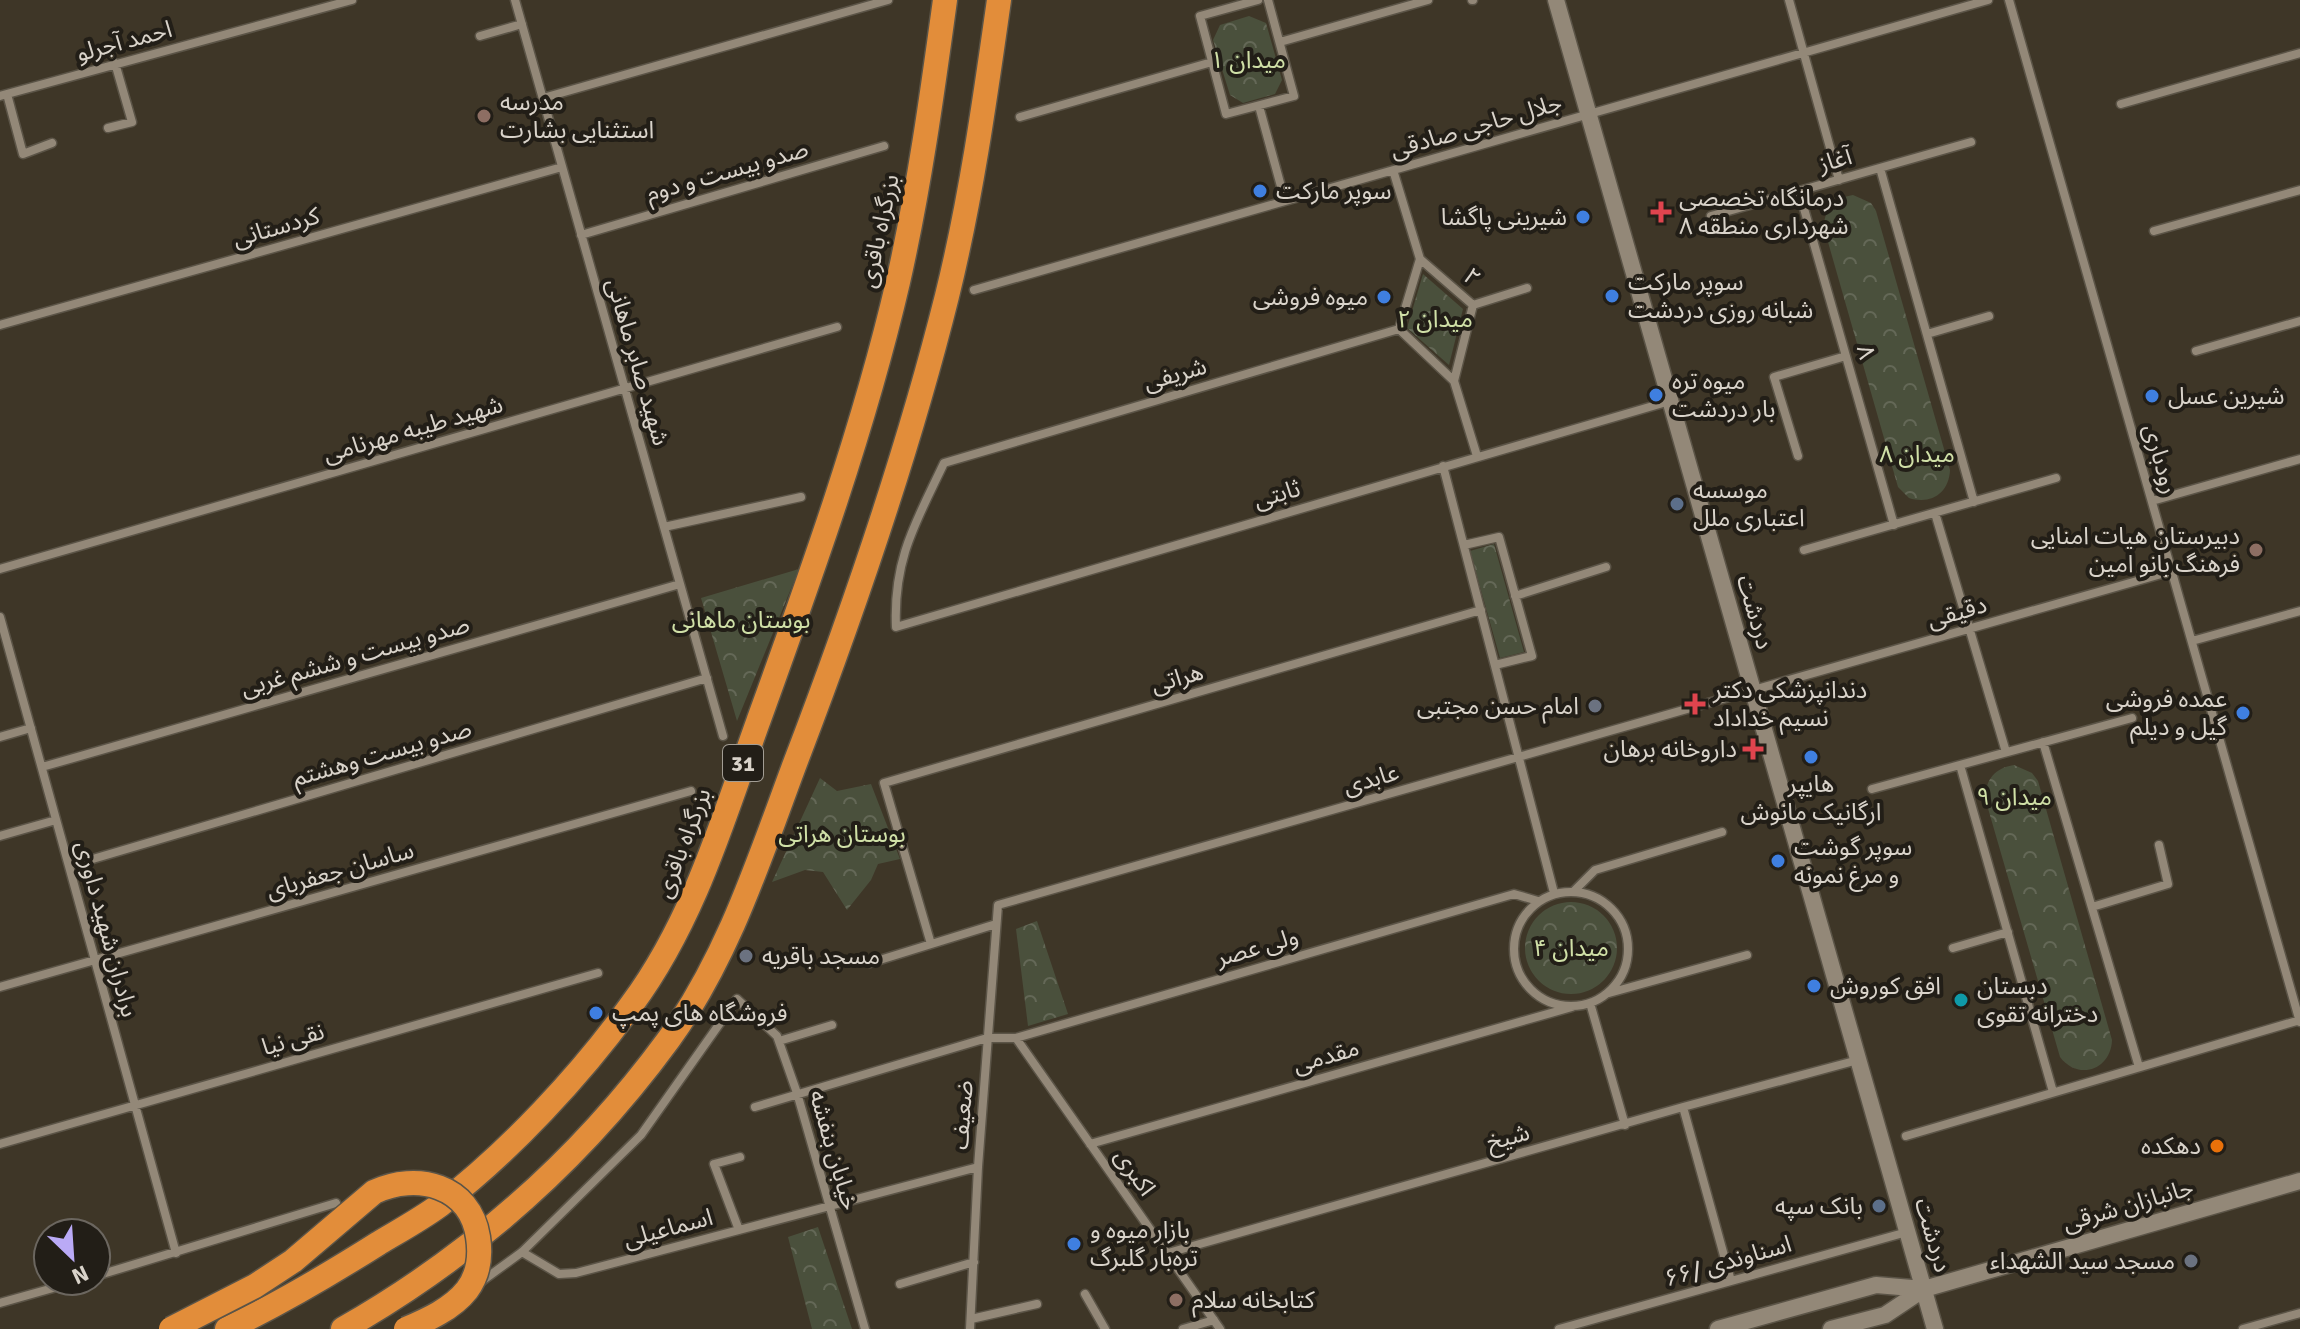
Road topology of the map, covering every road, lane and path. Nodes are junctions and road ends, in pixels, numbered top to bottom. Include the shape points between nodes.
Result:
1 (352, 0) edge
2 (515, 0) edge
3 (888, 0) edge
4 (945, 0) edge
5 (999, 0) edge
6 (1258, 0) edge
7 (1268, 0) edge
8 (1428, 0) edge
9 (1556, 0) edge
10 (1789, 0) edge
11 (1988, 0) edge
12 (2009, 0) edge
13 (1231, 4) edge
14 (522, 24) junction
15 (480, 36) dead end
16 (1280, 42) junction
17 (1804, 53) junction
18 (2300, 53) edge
19 (1212, 62) junction
20 (115, 63) junction
21 (3, 95) edge
22 (543, 98) junction
23 (2121, 104) dead end
24 (1259, 106) junction
25 (1589, 115) junction
26 (1020, 117) dead end
27 (108, 128) dead end
28 (1971, 142) dead end
29 (52, 143) dead end
30 (884, 146) dead end
31 (562, 167) junction
32 (1880, 168) junction
33 (1393, 170) junction
34 (1839, 180) junction
35 (2300, 190) edge
36 (1799, 191) junction
37 (1285, 201) junction
38 (1711, 216) dead end
39 (2154, 231) dead end
40 (581, 235) junction
41 (1420, 259) junction
42 (1527, 288) dead end
43 (974, 290) dead end
44 (1473, 305) junction
45 (1989, 316) dead end
46 (2300, 321) edge
47 (0, 325) edge
48 (837, 327) dead end
49 (1399, 329) junction
50 (1927, 334) junction
51 (2196, 351) dead end
52 (1846, 356) junction
53 (1454, 381) junction
54 (625, 389) junction
55 (1670, 401) junction
56 (1477, 456) junction
57 (1798, 456) dead end
58 (2300, 459) edge
59 (1443, 466) junction
60 (2056, 478) dead end
61 (801, 497) dead end
62 (2152, 501) junction
63 (1974, 502) junction
64 (1935, 513) junction
65 (1894, 525) junction
66 (664, 527) junction
67 (1464, 545) junction
68 (1804, 550) dead end
69 (1606, 567) dead end
70 (0, 569) edge
71 (2172, 571) junction
72 (680, 584) junction
73 (1515, 596) junction
74 (1481, 610) junction
75 (2300, 611) edge
76 (0, 617) edge
77 (896, 627) joint
78 (1969, 630) junction
79 (2192, 641) junction
80 (1495, 665) junction
81 (707, 678) junction
82 (1753, 692) junction
83 (2132, 718) dead end
84 (31, 728) junction
85 (723, 736) dead end
86 (0, 737) edge
87 (2043, 742) junction
88 (2006, 752) junction
89 (1520, 758) junction
90 (1960, 765) junction
91 (42, 767) junction
92 (1872, 789) dead end
93 (691, 791) dead end
94 (56, 820) junction
95 (1722, 832) dead end
96 (0, 836) edge
97 (2159, 845) dead end
98 (69, 866) junction
99 (1574, 891) junction
100 (1554, 893) junction
101 (1538, 901) junction
102 (998, 905) joint
103 (2092, 907) junction
104 (996, 924) junction
105 (2008, 932) junction
106 (931, 944) junction
107 (1953, 948) dead end
108 (1747, 955) dead end
109 (95, 960) junction
110 (870, 963) dead end
111 (598, 973) dead end
112 (0, 987) edge
113 (1608, 993) junction
114 (1590, 1003) junction
115 (1572, 1007) junction
116 (2300, 1021) edge
117 (832, 1025) dead end
118 (987, 1038) junction
119 (1016, 1038) junction
120 (779, 1041) junction
121 (1858, 1060) junction
122 (2139, 1067) junction
123 (2053, 1092) junction
124 (797, 1093) junction
125 (136, 1105) junction
126 (755, 1107) dead end
127 (1683, 1107) junction
128 (1625, 1125) junction
129 (1906, 1136) dead end
130 (0, 1144) edge
131 (1090, 1144) junction
132 (740, 1157) dead end
133 (978, 1167) junction
134 (2300, 1181) edge
135 (336, 1203) dead end
136 (829, 1206) junction
137 (739, 1230) junction
138 (1907, 1232) junction
139 (522, 1252) junction
140 (176, 1253) junction
141 (1168, 1253) junction
142 (974, 1262) junction
143 (112, 1271) edge
144 (1731, 1281) junction
145 (900, 1284) dead end
146 (1924, 1289) junction
147 (32, 1294) edge
148 (1085, 1294) dead end
149 (0, 1303) edge
150 (1037, 1304) dead end
151 (2300, 1313) edge
152 (429, 1319) dead end
153 (1214, 1320) junction
154 (970, 1324) edge
155 (171, 1329) edge
156 (227, 1329) edge
157 (343, 1329) edge
158 (406, 1329) edge
159 (865, 1329) edge
160 (1105, 1329) edge
161 (1183, 1329) edge
162 (1220, 1329) edge
163 (1559, 1329) edge
164 (1718, 1329) edge
165 (1831, 1329) edge
166 (1935, 1329) edge
167 (2243, 1329) edge

1 - 20 street, احمد آجرلو
2 - 14 street, شهید صابر ماهانی
3 - 22 street
4 - 156 highway, بزرگراه باقری / 31 via 925,146 900,269 850,455 693,901 668,949 632,1005 557,1094 439,1206 342,1267
5 - 157 highway, 31 via 976,155 950,280 899,469 827,680 735,922 708,978 625,1095 545,1180 438,1271
6 - 13 street
7 - 16 street
8 - 16 street
9 - 25 main road, دردشت
10 - 17 street
11 - 17 street, جلال حاجی صادقی
12 - 62 street, رودباری
13 - 19 street via 1200,16
14 - 15 street
14 - 22 street, شهید صابر ماهانی
16 - 24 street via 1294,96
17 - 25 street, جلال حاجی صادقی
17 - 34 street
18 - 23 street
19 - 24 street via 1226,114
19 - 26 street
20 - 21 street, احمد آجرلو
20 - 27 street via 132,122
21 - 29 street via 23,154
22 - 31 street, شهید صابر ماهانی
24 - 37 street
25 - 33 street, جلال حاجی صادقی
25 - 55 main road, دردشت
28 - 32 street, آغاز
30 - 40 street, صدو بیست و دوم
31 - 40 street, شهید صابر ماهانی
31 - 47 street, کردستانی
32 - 34 street, آغاز
32 - 50 street
33 - 37 street, جلال حاجی صادقی
33 - 41 street
34 - 36 street, آغاز
35 - 39 street
36 - 38 street, آغاز
36 - 52 street, ۸
37 - 43 street, جلال حاجی صادقی
40 - 54 street, شهید صابر ماهانی
41 - 44 street, ۲
41 - 49 street
42 - 44 street
44 - 53 street, ۲
45 - 50 street
46 - 51 street
48 - 54 street, شهید طیبه مهرنامی
49 - 53 street
49 - 77 street, شریفی via 944,463 901,557
50 - 63 street
52 - 57 street via 1774,377
52 - 65 street, ۸
53 - 56 street
54 - 66 street, شهید صابر ماهانی
54 - 70 street, شهید طیبه مهرنامی
55 - 56 street, ثابتی
55 - 82 main road, دردشت
56 - 59 street, ثابتی
58 - 62 street
59 - 67 street
59 - 77 street, ثابتی
60 - 63 street
61 - 66 street
62 - 71 street, رودباری
63 - 64 street
64 - 65 street
64 - 78 street
65 - 68 street
66 - 72 street, شهید صابر ماهانی
67 - 73 street via 1499,537
67 - 74 street
69 - 73 street
71 - 78 street, دقیقی
71 - 79 street, رودباری
72 - 81 street, شهید صابر ماهانی
72 - 91 street, صدو بیست و ششم غربی
73 - 80 street via 1532,656
74 - 80 street
74 - 106 street, هراتی via 884,783
75 - 79 street
76 - 84 street, برادران شهید داوری
78 - 82 street, دقیقی
78 - 88 street
79 - 116 street, رودباری
80 - 89 street
81 - 85 street, شهید صابر ماهانی
81 - 98 street, صدو بیست وهشتم
82 - 89 street, عابدی
82 - 121 main road, دردشت
83 - 87 street
84 - 86 street
84 - 91 street, برادران شهید داوری
87 - 88 street
87 - 103 street
88 - 90 street
89 - 100 street
89 - 102 street, عابدی
90 - 92 street
90 - 105 street
91 - 94 street, برادران شهید داوری
93 - 109 street, ساسان جعفربای
94 - 96 street
94 - 98 street, برادران شهید داوری
95 - 99 street via 1595,870
97 - 103 street via 2168,884
98 - 109 street, برادران شهید داوری
99 - 100 street
99 - 113 street via 1610,905 1623,921 1628,960
100 - 101 street
101 - 115 street via 1516,931 1516,967 1537,996
101 - 119 street, ولی عصر via 1514,894
102 - 104 street, ضعیف
103 - 122 street
104 - 106 street
104 - 118 street, ضعیف
105 - 107 street
105 - 123 street
106 - 110 street
108 - 113 street
109 - 112 street, ساسان جعفربای
109 - 125 street, برادران شهید داوری
111 - 125 street, نقی نیا
113 - 114 street
114 - 115 street
114 - 128 street
115 - 131 street, مقدمی
116 - 122 street
117 - 120 street
118 - 119 street, ولی عصر
118 - 124 street, ولی عصر
118 - 133 street, ضعیف
119 - 131 street, اکبری
120 - 124 street, خیابان بنفشه
120 - 139 street, خیابان بنفشه via 737,999 641,1135
121 - 127 street, شیخ
121 - 138 main road, دردشت
122 - 123 street
123 - 129 street
124 - 126 street, ولی عصر
124 - 136 street, خیابان بنفشه
125 - 130 street, نقی نیا
125 - 140 street, برادران شهید داوری
127 - 128 street, شیخ
127 - 144 street
128 - 141 street, شیخ
131 - 141 street, اکبری
132 - 137 street via 714,1164
133 - 136 street, اسماعیلی
133 - 142 street, ضعیف
134 - 146 main road, جانبازان شرقی
135 - 140 street
136 - 137 street, اسماعیلی
136 - 159 street, خیابان بنفشه
137 - 139 street, اسماعیلی via 576,1273 559,1274
138 - 144 street, اسناوندی /۶۶
138 - 146 main road, دردشت
139 - 152 street
140 - 143 street
141 - 153 street, اکبری
142 - 145 street
142 - 154 street, ضعیف
144 - 163 street, اسناوندی /۶۶
146 - 164 main road via 1876,1285
146 - 165 main road via 1885,1315
146 - 166 main road, دردشت
147 - 149 street
148 - 160 street
150 - 154 street
151 - 167 street
153 - 161 street
153 - 162 street, اکبری
155 - 158 highway, bridge via 293,1261 374,1192 419,1182 444,1189 464,1203 477,1229 479,1262 475,1278 458,1300

